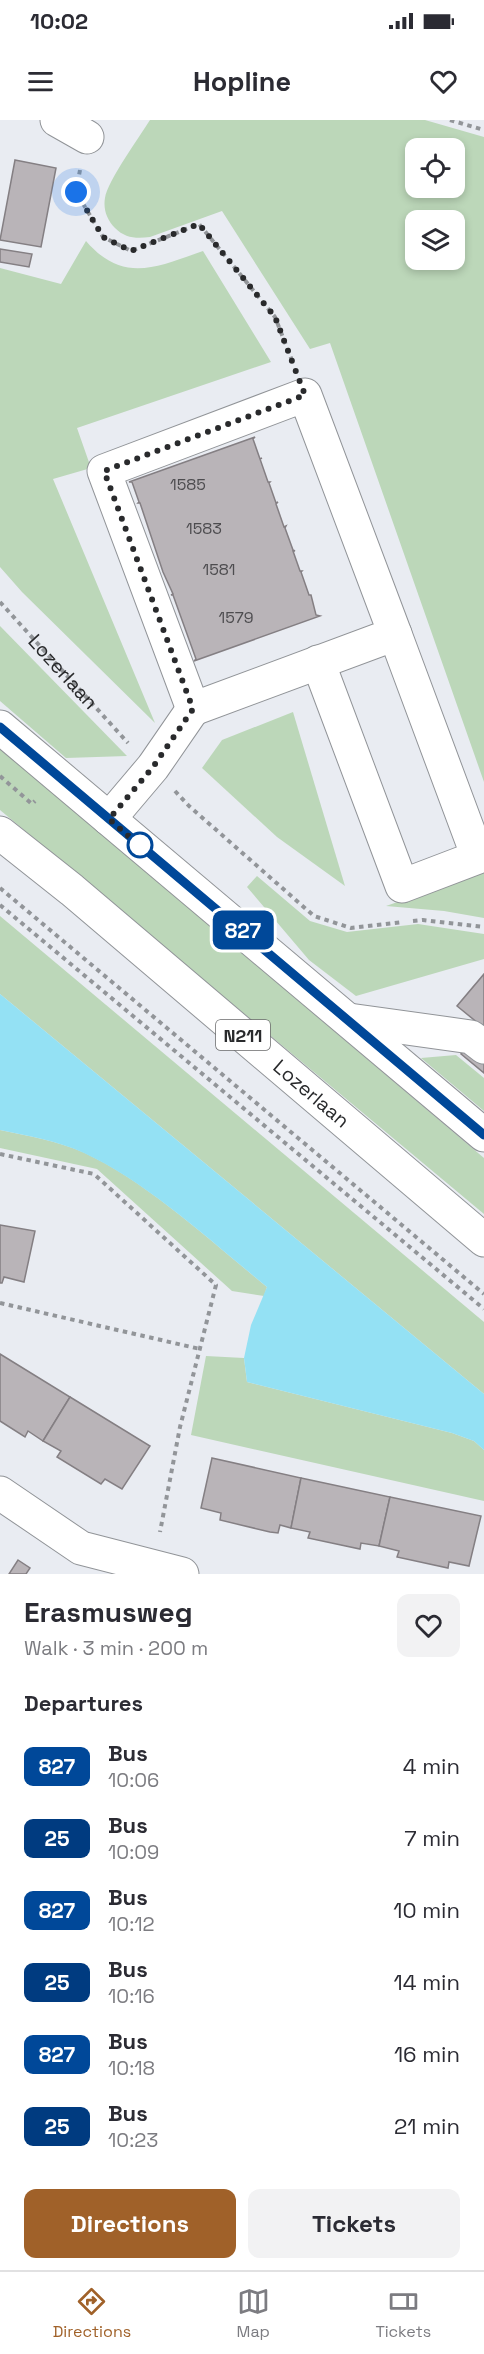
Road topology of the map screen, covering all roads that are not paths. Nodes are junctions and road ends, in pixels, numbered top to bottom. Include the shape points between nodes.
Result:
1 (57, 120) edge
2 (87, 137) road end
3 (395, 634) junction
4 (318, 663) junction
5 (193, 709) junction
6 (0, 727) edge
7 (109, 819) junction
8 (0, 833) edge
9 (349, 1020) junction
10 (484, 1047) edge
11 (484, 1135) edge
12 (484, 1240) edge
13 (0, 1493) edge
14 (167, 1571) edge

1 - 2 main road
3 - 4 main road
3 - 4 main road via 478,857 402,886
3 - 5 main road via 305,395 104,471
4 - 5 main road
5 - 7 main road via 153,767
6 - 7 main road
7 - 9 main road
8 - 12 main road, Lozerlaan / N211
9 - 10 main road via 471,1037
9 - 11 main road
13 - 14 main road via 81,1548

